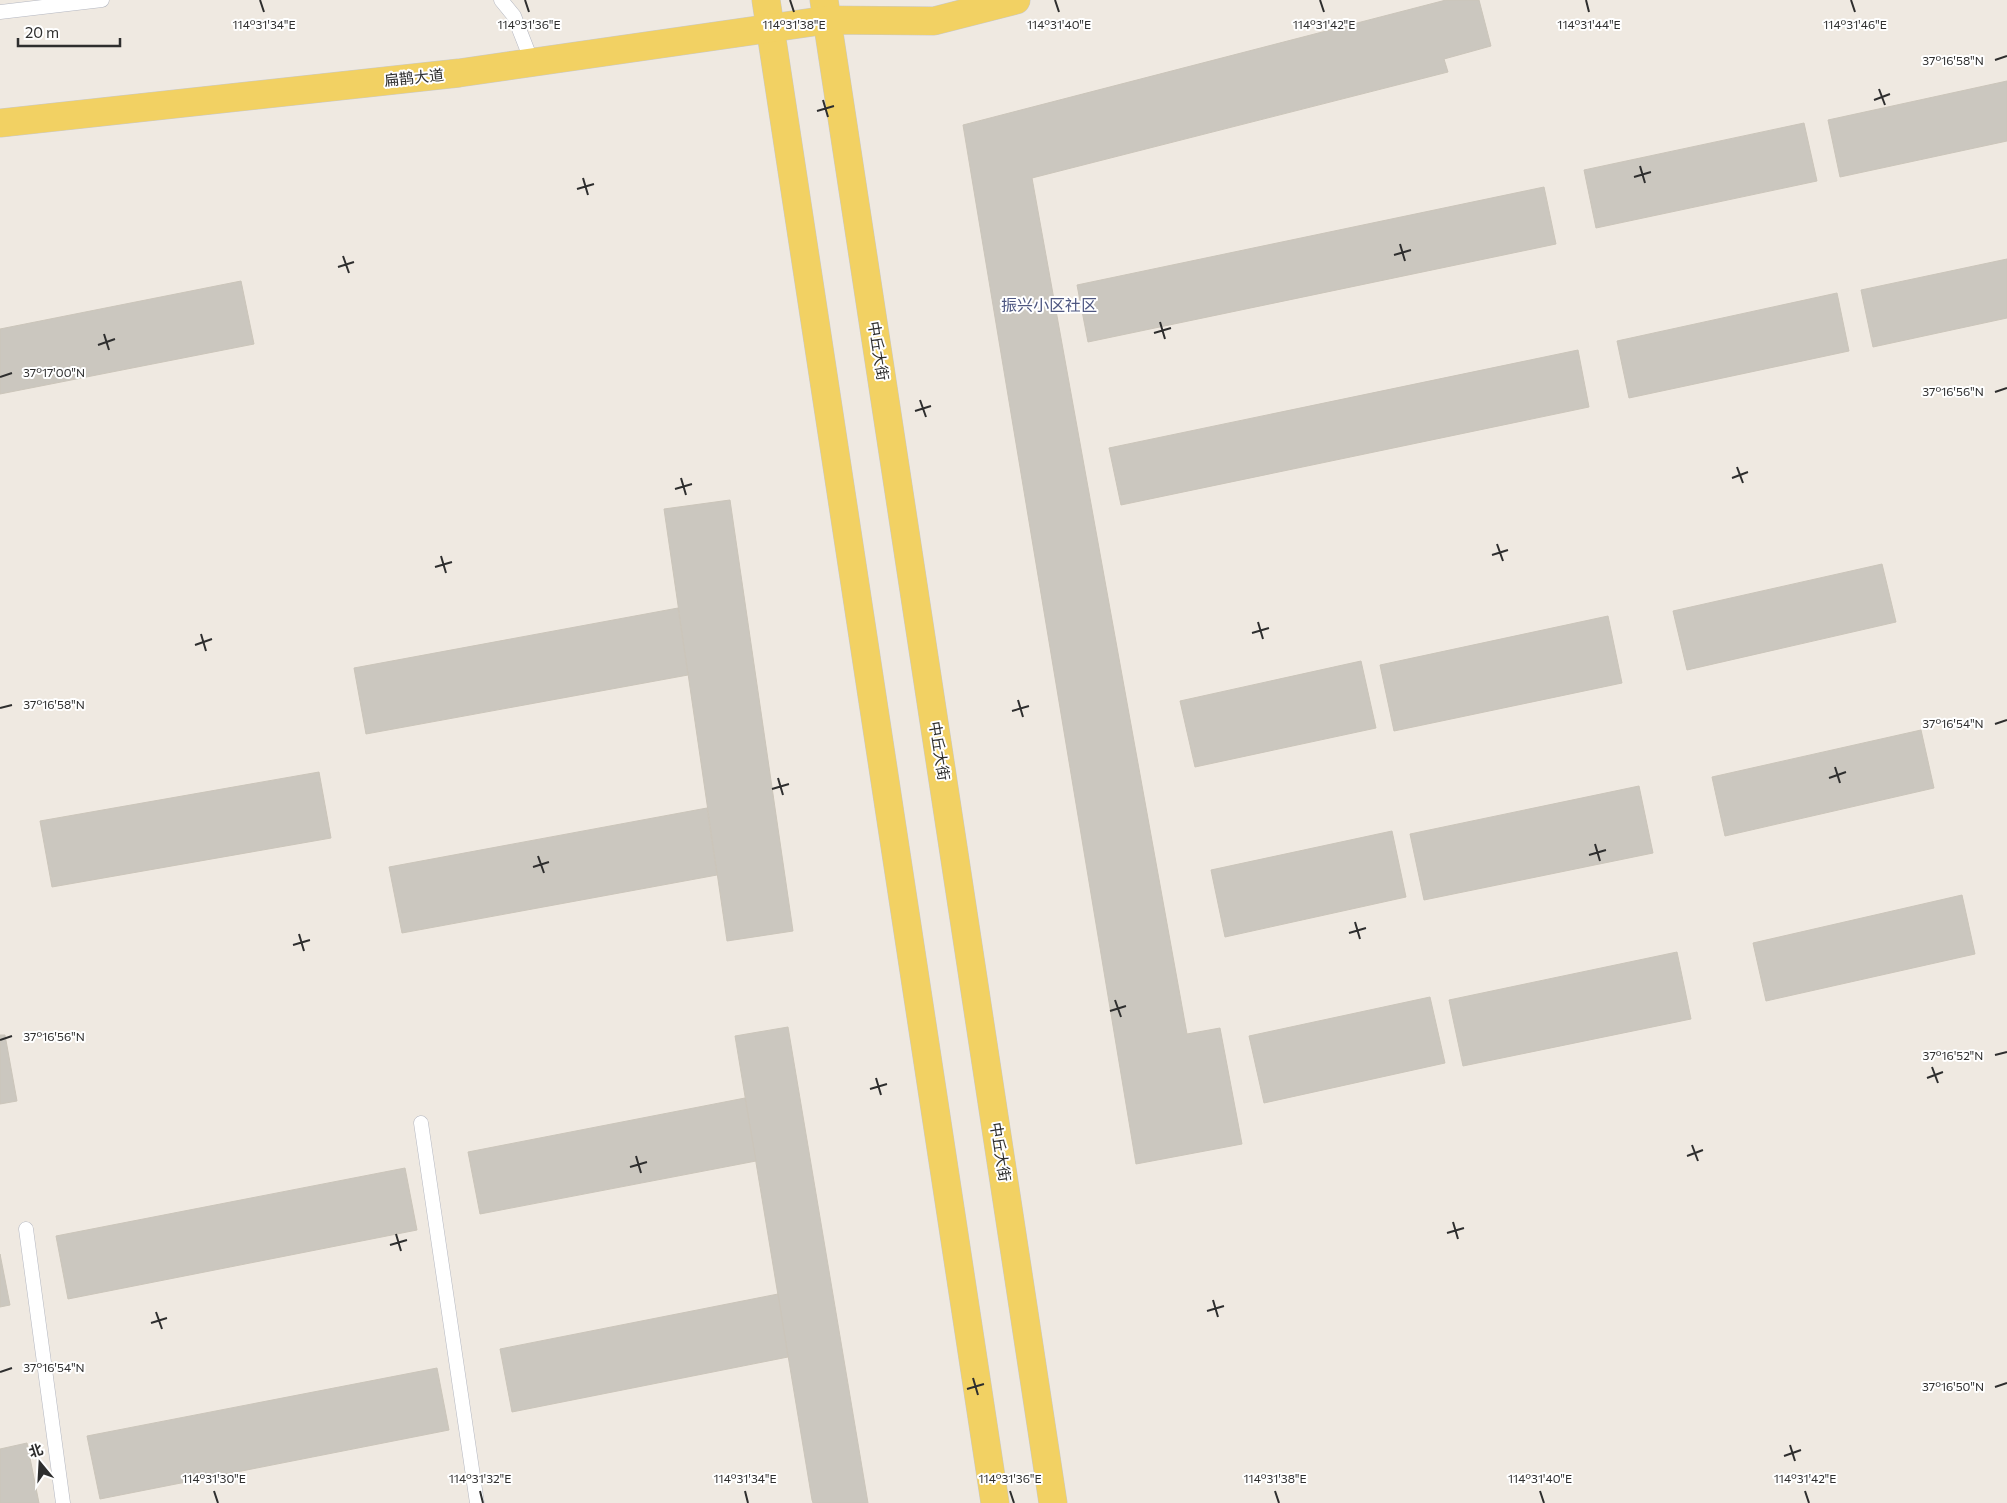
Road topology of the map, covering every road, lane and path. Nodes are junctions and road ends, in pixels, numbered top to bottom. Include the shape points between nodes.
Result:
1 (102, 0) edge
2 (500, 0) edge
3 (766, 0) edge
4 (866, 0) edge
5 (1016, 0) edge
6 (826, 10) edge
7 (0, 12) edge
8 (771, 28) junction
9 (532, 62) junction
10 (0, 123) edge
11 (421, 1123) dead end
12 (26, 1229) dead end
13 (63, 1503) edge
14 (477, 1503) edge
15 (995, 1503) edge
16 (1053, 1503) edge

1 - 7 lane
2 - 9 lane via 514,16
3 - 8 main road
4 - 6 main road
5 - 6 main road via 934,21
6 - 8 main road, 扁鹊大道
6 - 16 main road, 中丘大街
8 - 9 main road, 扁鹊大道
8 - 15 main road
9 - 10 main road, 扁鹊大道
11 - 14 lane
12 - 13 lane

